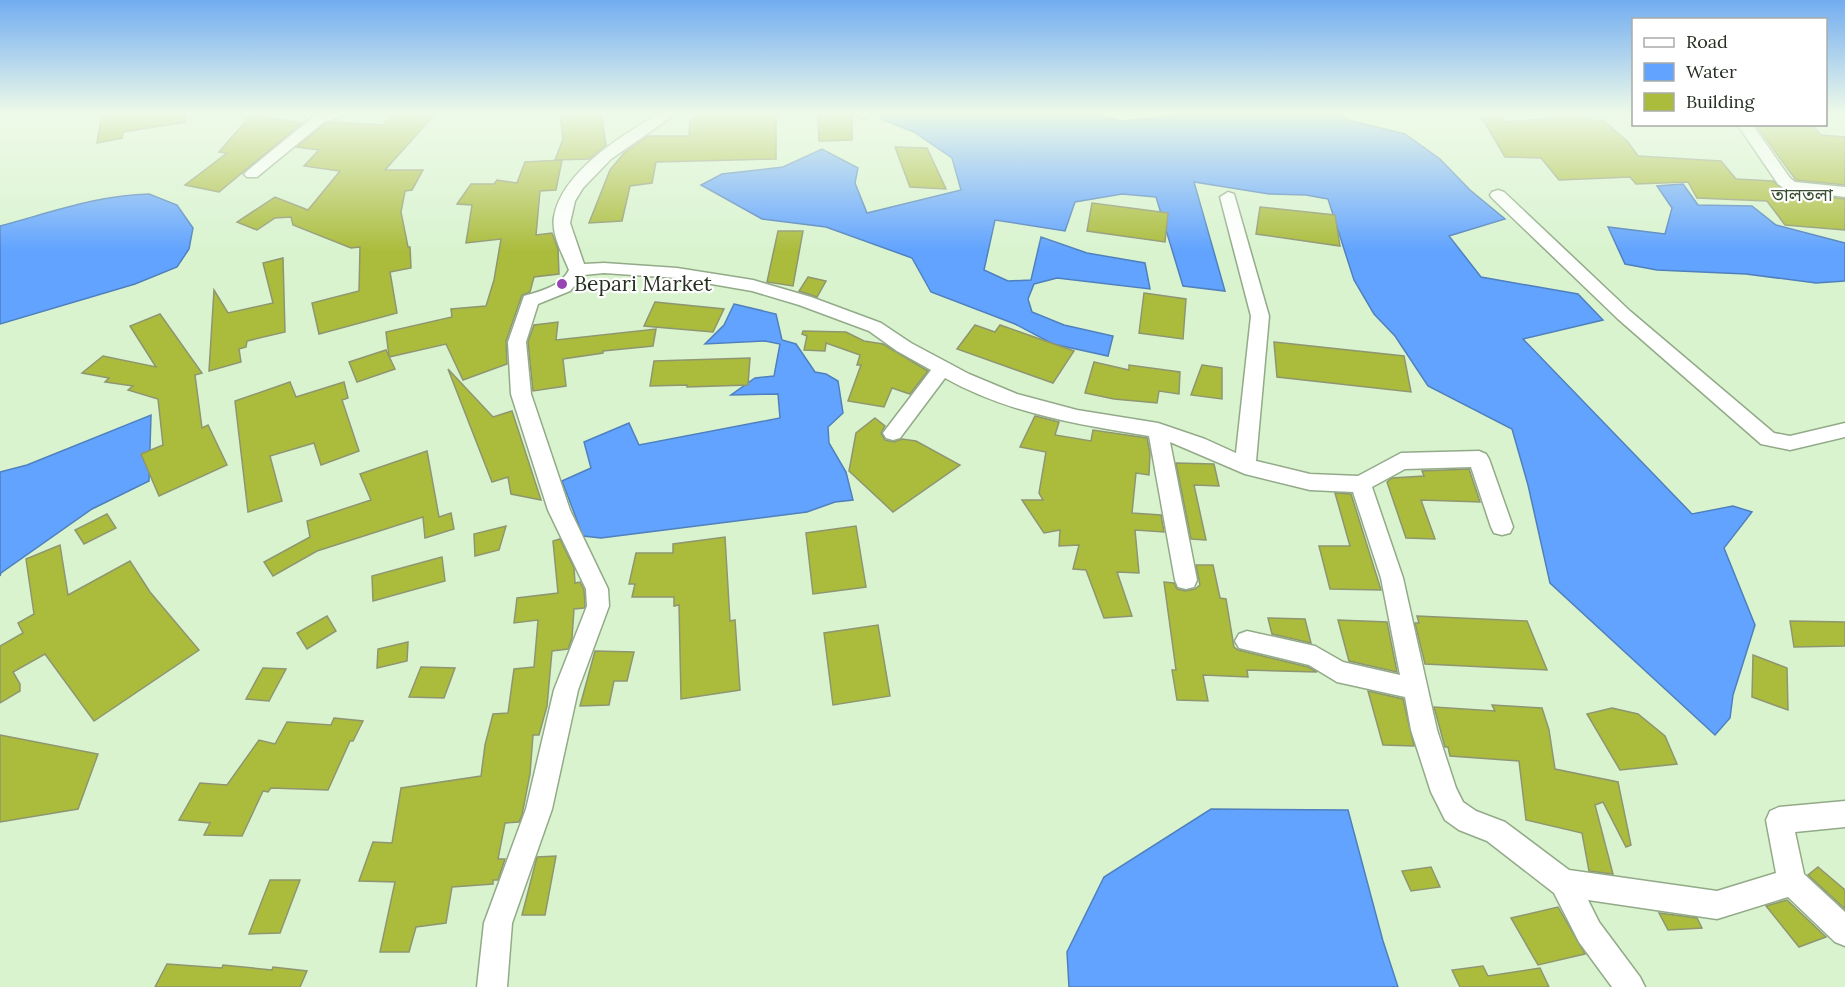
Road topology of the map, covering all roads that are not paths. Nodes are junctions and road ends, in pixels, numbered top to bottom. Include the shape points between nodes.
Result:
1 (271, 159) edge
2 (604, 159) edge
3 (1769, 159) edge
4 (252, 174) dead end
5 (1845, 192) edge
6 (1498, 195) dead end
7 (1228, 197) dead end
8 (578, 270) junction
9 (943, 368) junction
10 (1158, 430) junction
11 (1845, 430) edge
12 (893, 433) dead end
13 (1245, 466) junction
14 (1360, 484) junction
15 (1502, 527) dead end
16 (1186, 580) dead end
17 (1247, 641) dead end
18 (1415, 689) junction
19 (1845, 814) edge
20 (1792, 882) junction
21 (1564, 883) junction
22 (1845, 932) edge
23 (492, 987) edge
24 (1630, 987) edge

1 - 4 street
2 - 8 street via 572,190 562,218
3 - 5 street via 1791,186
6 - 11 street via 1624,315 1768,439 1790,443
7 - 13 street via 1260,316
8 - 9 street via 677,273 753,286 875,327
8 - 23 street via 572,283 530,300 517,342 519,383 538,452 559,510 597,589 598,606 566,690 539,809 498,923
9 - 10 street via 1011,399 1077,417
9 - 12 street
10 - 13 street
10 - 16 street
13 - 14 street via 1310,482
14 - 15 street via 1401,461 1479,459
14 - 18 street via 1392,578
17 - 18 street via 1315,656 1337,671
18 - 21 street via 1424,730 1454,811 1468,821 1496,831
19 - 20 street via 1779,820
20 - 21 street via 1717,905
20 - 22 street
21 - 24 street via 1589,932

